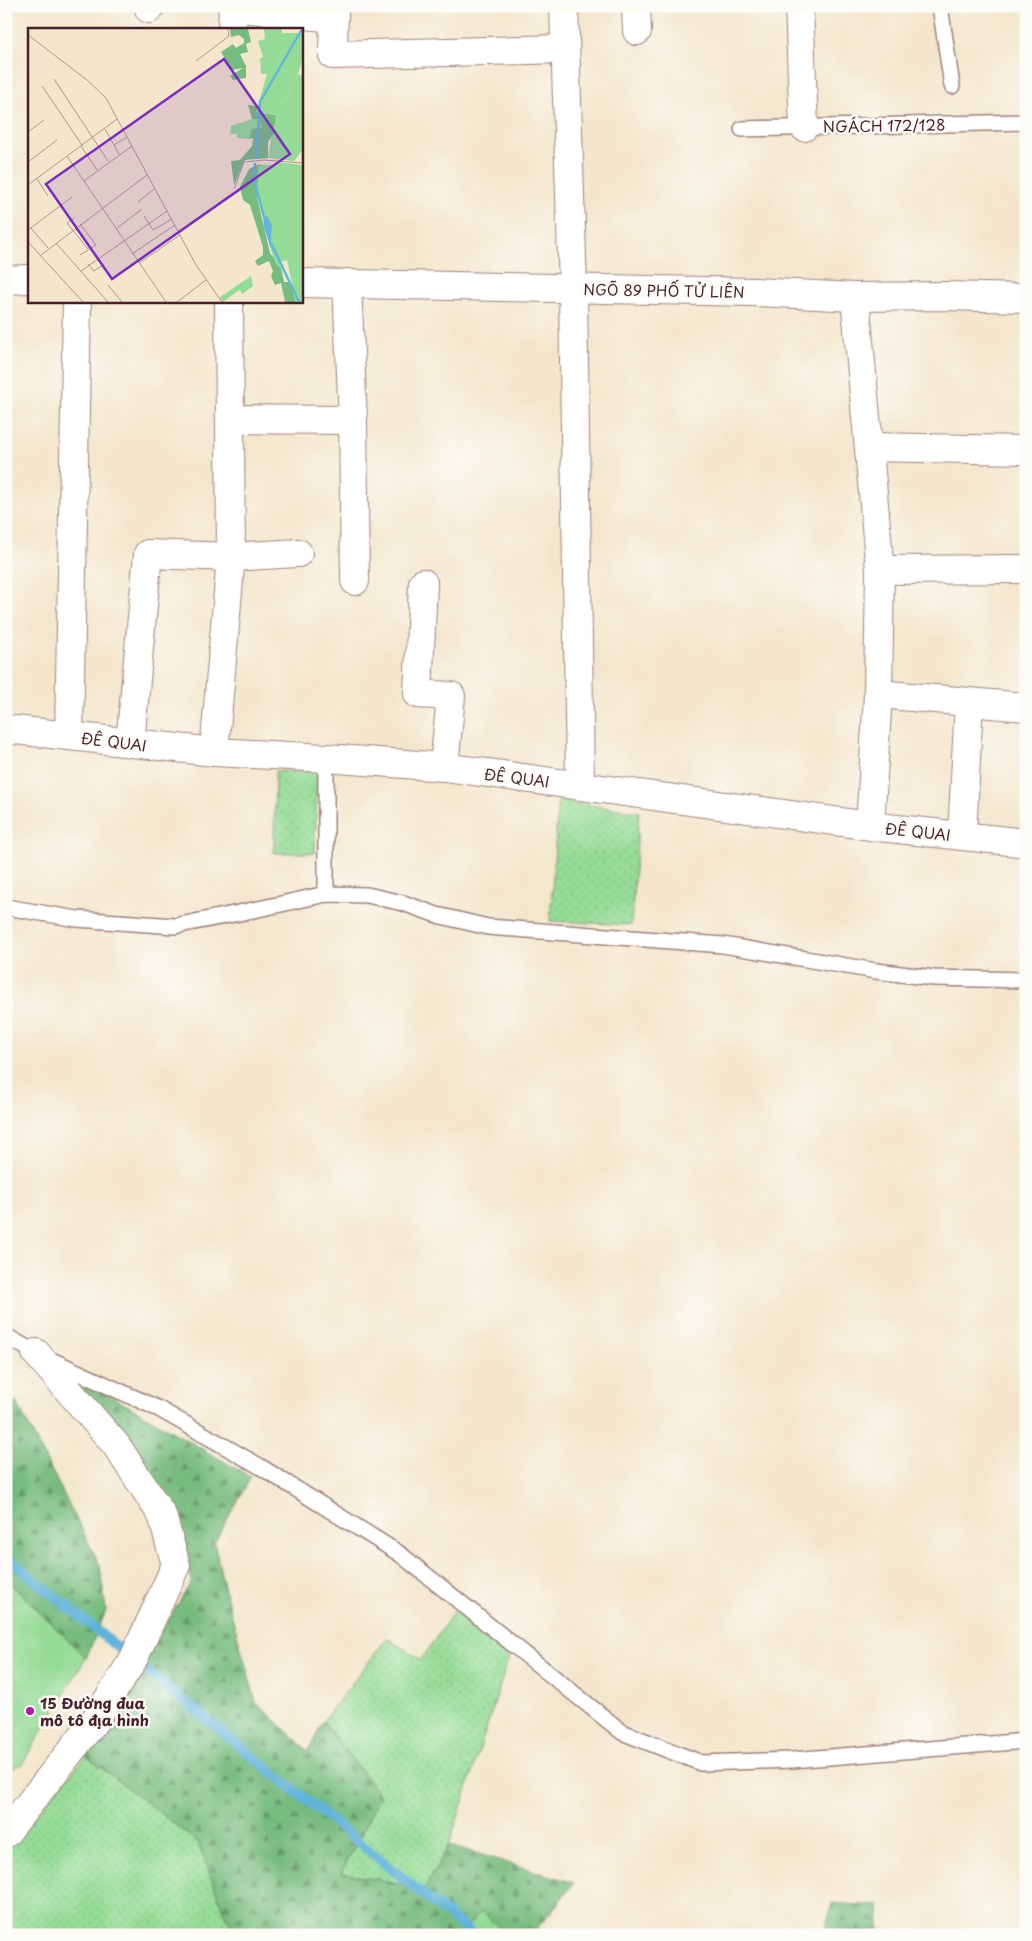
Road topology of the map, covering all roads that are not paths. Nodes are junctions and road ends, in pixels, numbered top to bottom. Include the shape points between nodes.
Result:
1 (232, 6) edge
2 (564, 6) edge
3 (799, 6) edge
4 (940, 6) edge
5 (334, 12) edge
6 (232, 28) edge
7 (565, 49) junction
8 (952, 86) dead end
9 (1026, 122) edge
10 (804, 127) junction
11 (742, 129) dead end
12 (28, 279) edge
13 (6, 280) edge
14 (302, 283) edge
15 (347, 283) junction
16 (573, 289) junction
17 (855, 297) junction
18 (1026, 298) edge
19 (77, 302) edge
20 (229, 302) edge
21 (230, 418) junction
22 (354, 420) junction
23 (870, 447) junction
24 (1026, 450) edge
25 (298, 553) dead end
26 (231, 557) junction
27 (1026, 569) edge
28 (880, 570) junction
29 (355, 581) dead end
30 (424, 584) dead end
31 (878, 694) junction
32 (969, 702) junction
33 (1026, 706) edge
34 (6, 729) edge
35 (69, 736) junction
36 (130, 743) junction
37 (214, 752) junction
38 (326, 758) junction
39 (444, 767) junction
40 (580, 785) junction
41 (870, 826) junction
42 (962, 836) junction
43 (1026, 843) edge
44 (326, 894) junction
45 (6, 907) edge
46 (1026, 980) edge
47 (6, 1336) edge
48 (36, 1353) junction
49 (1026, 1741) edge
50 (6, 1833) edge

1 - 5 street
1 - 6 street
2 - 7 street
3 - 10 street
4 - 8 lane
5 - 7 street via 334,55
7 - 16 street
9 - 10 lane, NGÁCH 172/128
10 - 11 lane, NGÁCH 172/128
12 - 13 street
14 - 15 street, NGÕ 89 PHỐ TỬ LIÊN
15 - 16 street, NGÕ 89 PHỐ TỬ LIÊN
15 - 22 street
16 - 17 street, NGÕ 89 PHỐ TỬ LIÊN
16 - 40 street
17 - 18 street, NGÕ 89 PHỐ TỬ LIÊN
17 - 23 street
19 - 35 street
20 - 21 street
21 - 22 street
21 - 26 street
22 - 29 street
23 - 24 street
23 - 28 street
25 - 26 street
26 - 36 street via 148,554
26 - 37 street
27 - 28 street
28 - 31 street
30 - 39 street via 418,694 451,696
31 - 32 street
31 - 41 street
32 - 33 street
32 - 42 street
34 - 35 street, ĐÊ QUAI
35 - 36 street, ĐÊ QUAI
36 - 37 street, ĐÊ QUAI
37 - 38 street, ĐÊ QUAI
38 - 39 street, ĐÊ QUAI
38 - 44 lane
39 - 40 street, ĐÊ QUAI
40 - 41 street, ĐÊ QUAI
41 - 42 street, ĐÊ QUAI
42 - 43 street, ĐÊ QUAI
44 - 45 lane via 174,926 77,919
44 - 46 lane via 367,895 488,927 723,945 934,978
47 - 48 lane
48 - 49 lane via 159,1409 261,1467 400,1554 622,1732 692,1760 701,1763 792,1760
48 - 50 street via 116,1445 162,1515 176,1565 134,1660 93,1723

